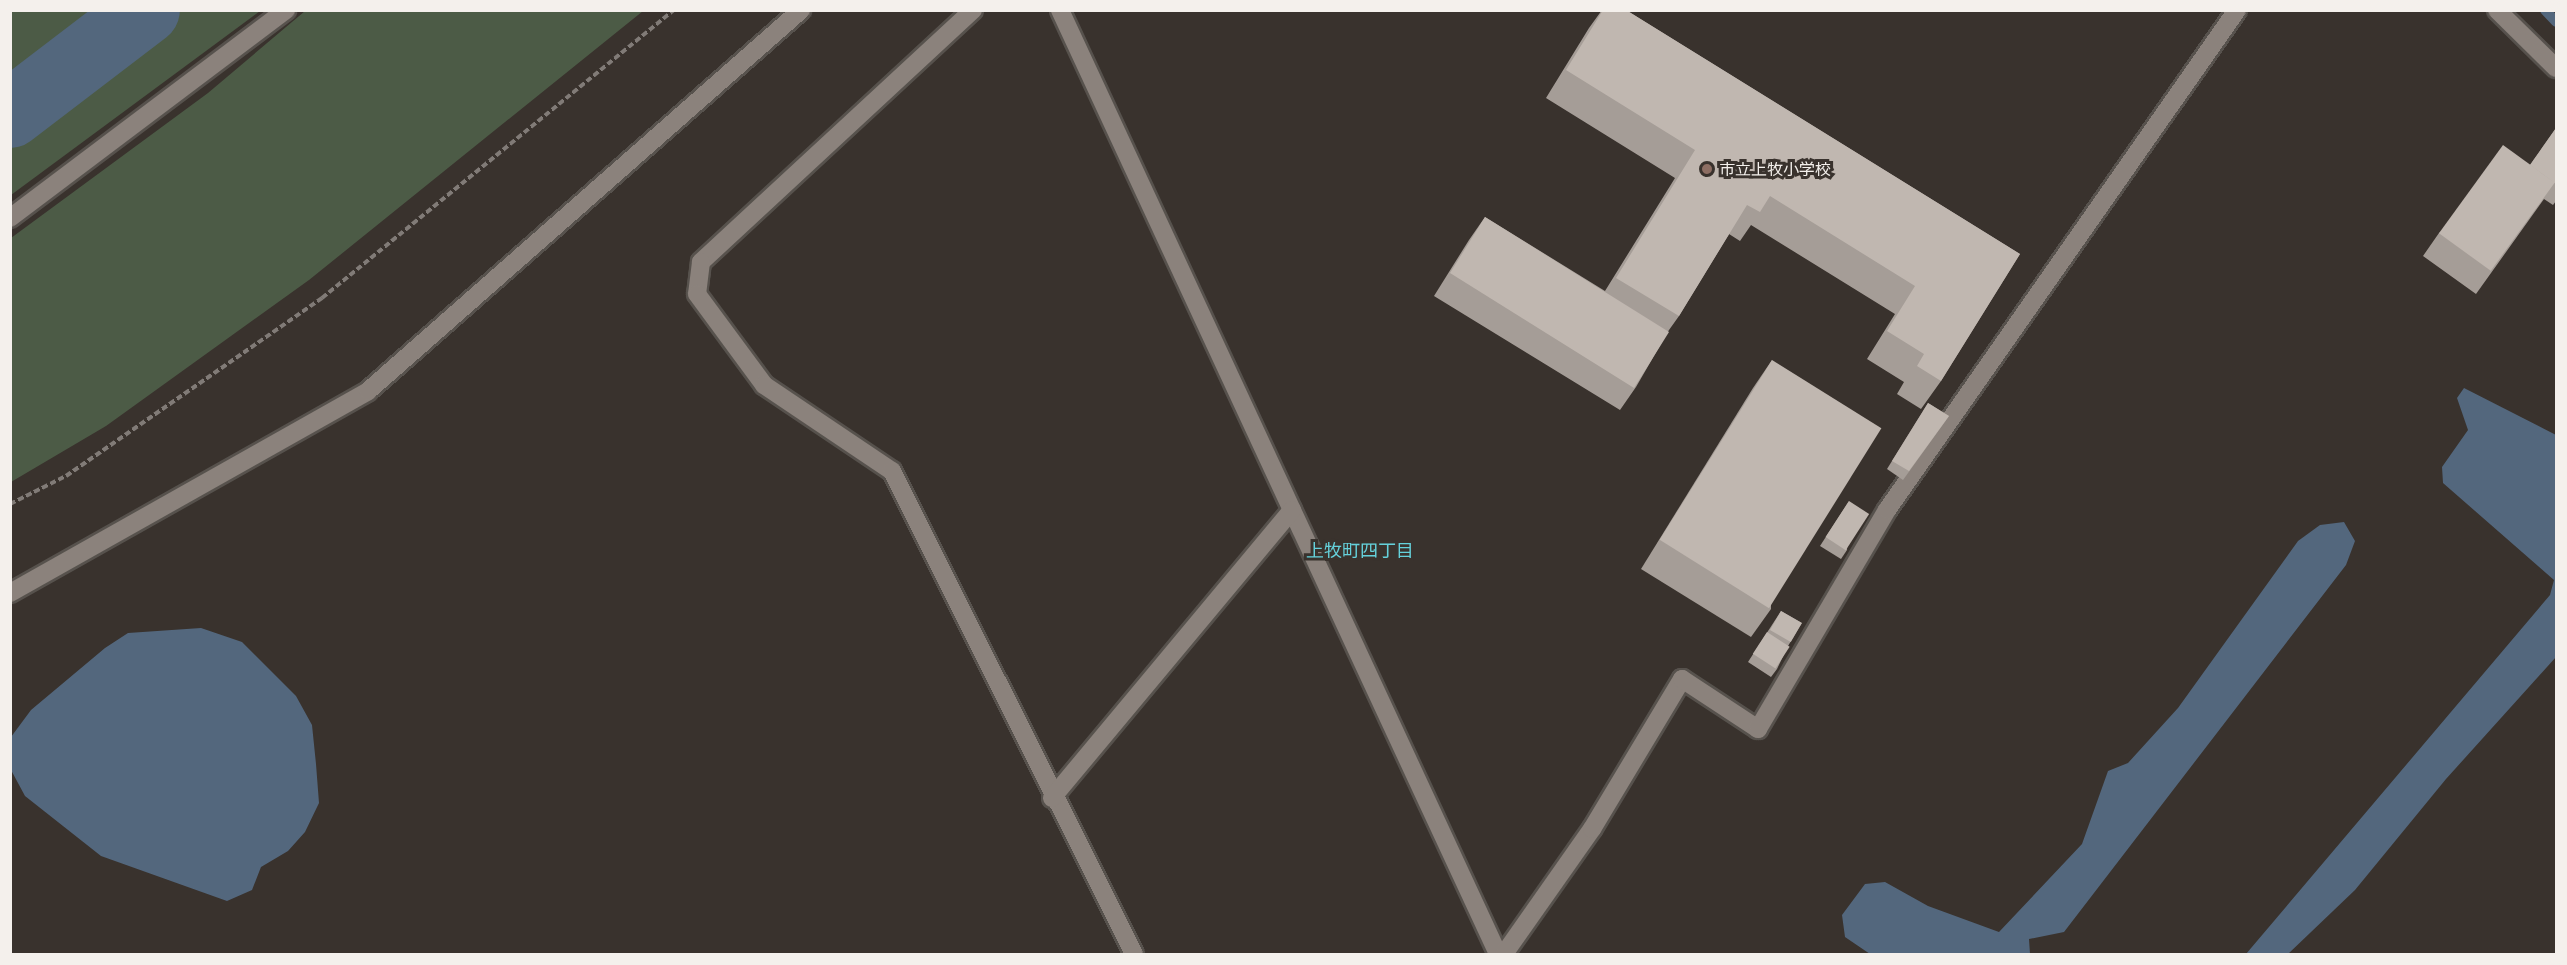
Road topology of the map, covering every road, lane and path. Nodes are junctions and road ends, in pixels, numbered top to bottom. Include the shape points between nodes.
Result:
1 (286, 10) edge
2 (674, 10) edge
3 (801, 10) edge
4 (973, 10) edge
5 (1060, 10) edge
6 (2237, 10) edge
7 (2497, 10) edge
8 (2556, 68) edge
9 (10, 218) edge
10 (10, 504) edge
11 (1292, 510) junction
12 (10, 593) edge
13 (1052, 798) junction
14 (1134, 954) edge
15 (1498, 954) edge
16 (1504, 954) edge

1 - 9 street
2 - 10 path via 322,298 66,477
3 - 12 street via 368,391
4 - 13 street via 701,262 697,294 764,386 892,471
5 - 11 street
6 - 16 street via 1887,510 1758,729 1682,679 1592,829
7 - 8 street
11 - 13 street
11 - 15 street
13 - 14 street

